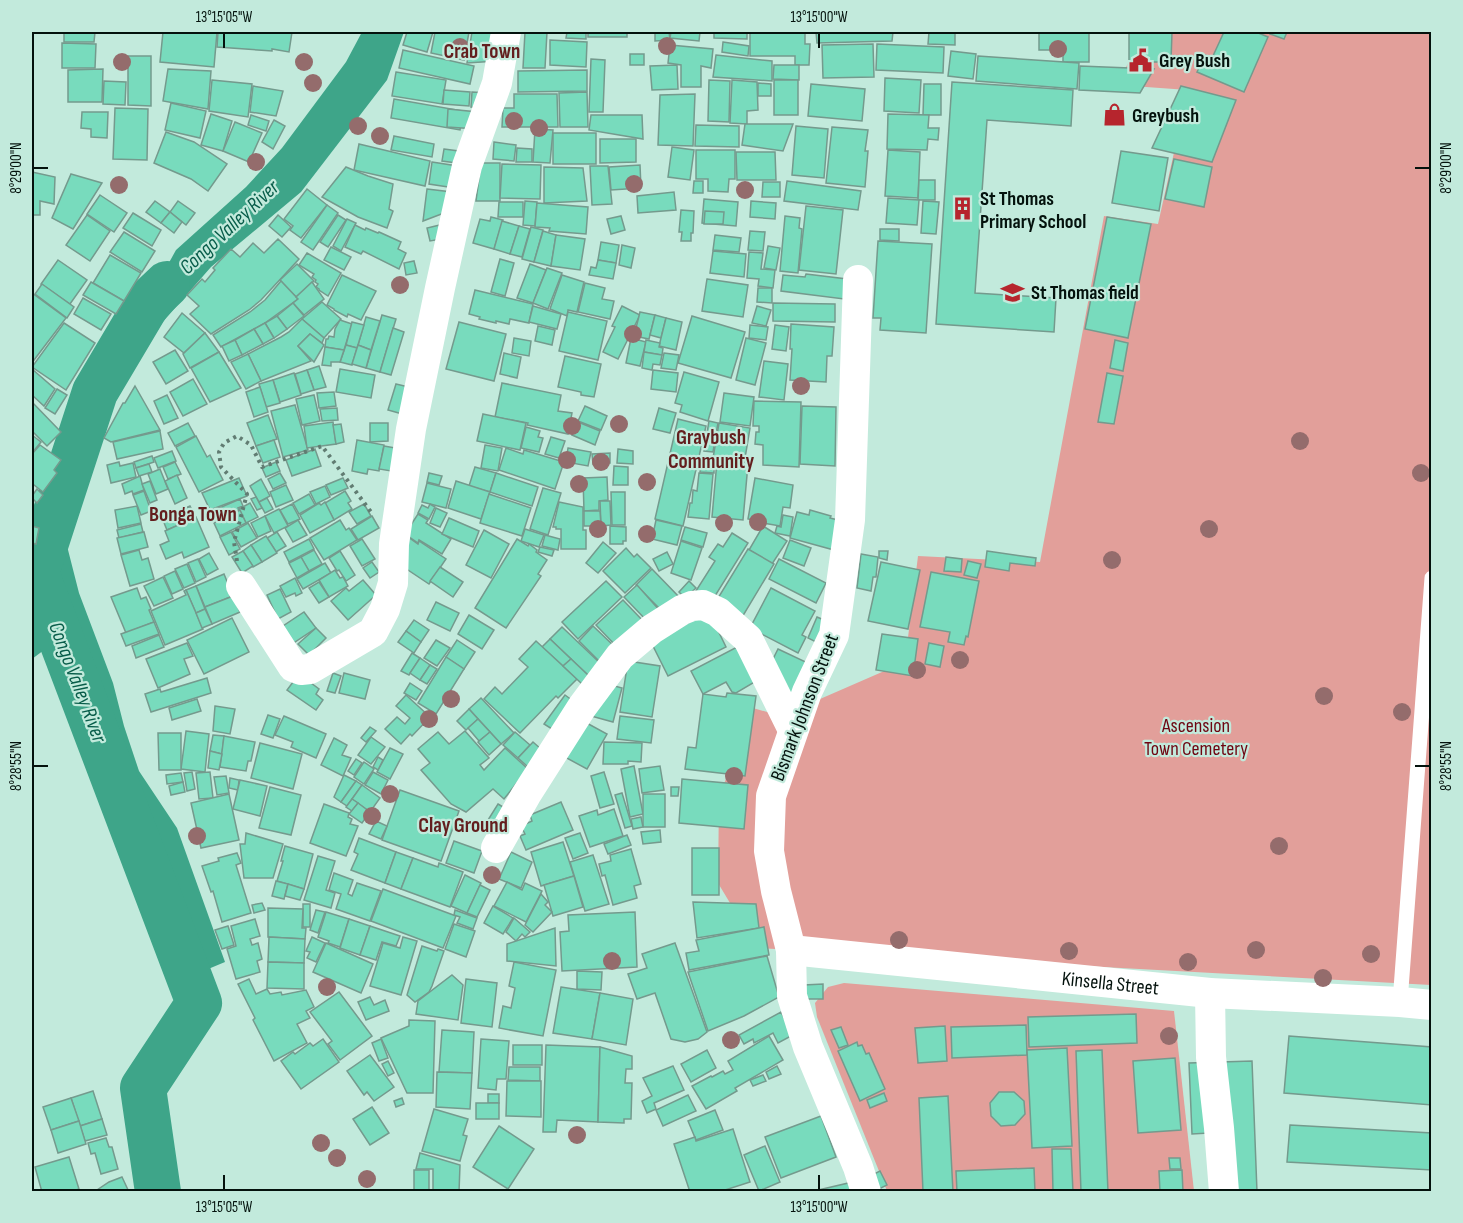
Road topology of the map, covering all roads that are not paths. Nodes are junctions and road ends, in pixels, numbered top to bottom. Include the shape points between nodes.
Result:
1 (506, 32) edge
2 (858, 280) dead end
3 (1431, 578) edge
4 (241, 586) road end
5 (793, 730) junction
6 (496, 848) dead end
7 (791, 950) junction
8 (1210, 993) junction
9 (1400, 1002) junction
10 (1431, 1005) edge
11 (866, 1191) edge
12 (1224, 1191) edge

1 - 4 street via 497,83 467,166 440,288 411,429 394,544 393,583 386,609 373,632 310,669 301,670 293,667
2 - 5 street, Bismark Johnson Street via 849,519 834,635
3 - 9 lane
5 - 6 street via 747,639 718,612 703,605 692,606 652,629 620,656 582,707
5 - 7 street, Bismark Johnson Street via 771,796 769,851
7 - 8 street, Kinsella Street
7 - 11 street, Bismark Johnson Street via 792,996 808,1047
8 - 9 street, Kinsella Street
8 - 12 street via 1211,1057
9 - 10 street, Kinsella Street

